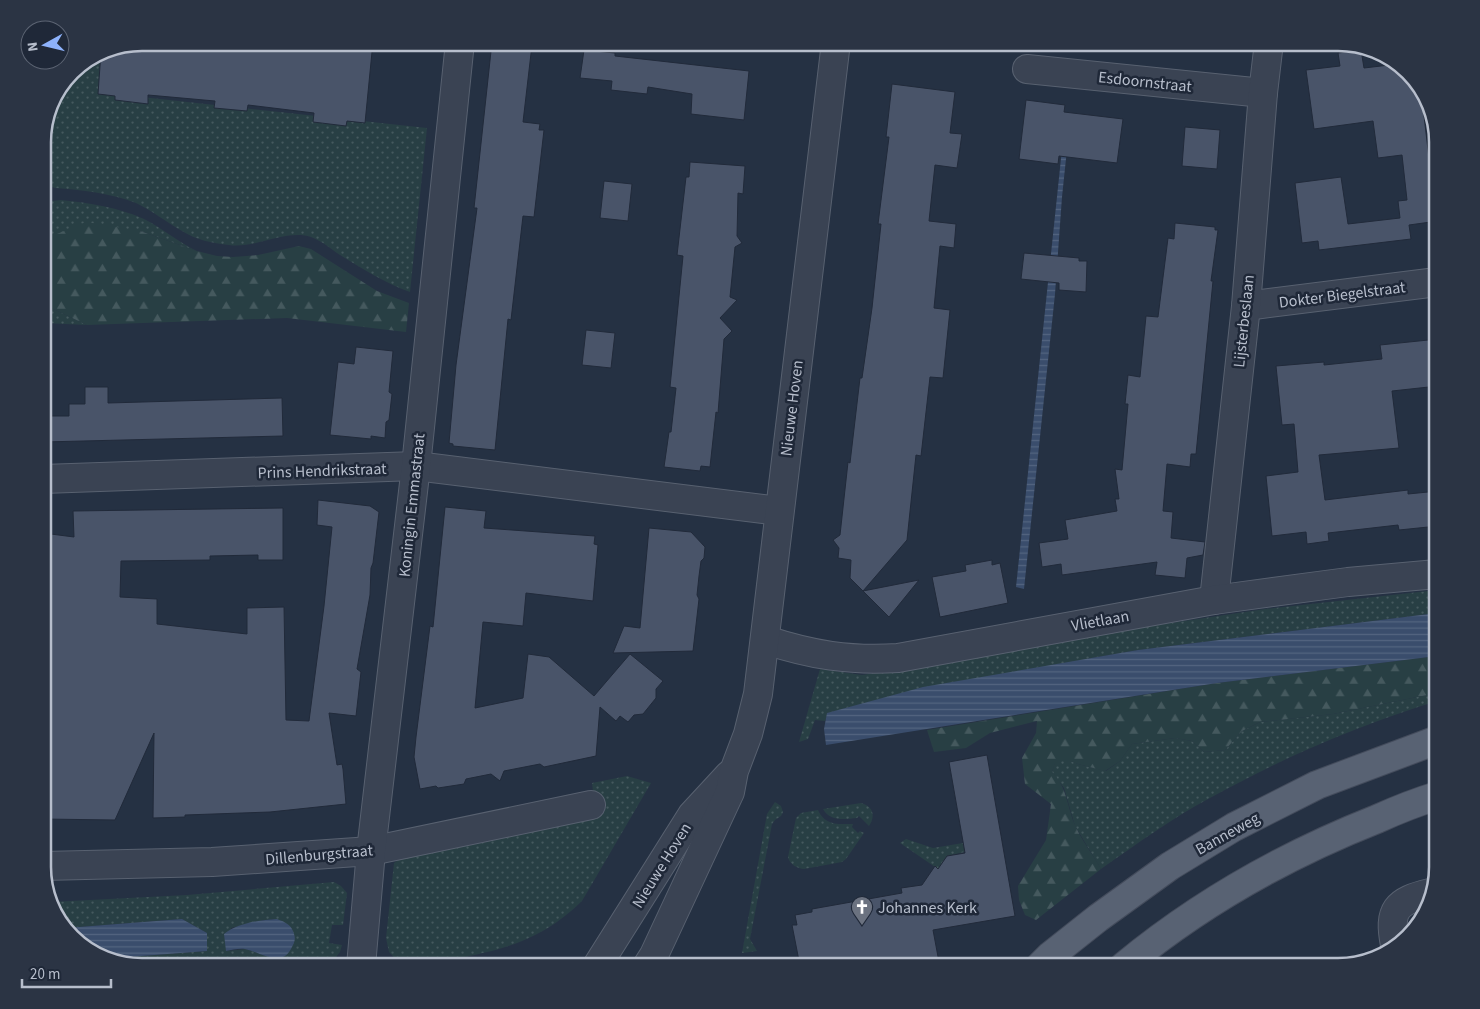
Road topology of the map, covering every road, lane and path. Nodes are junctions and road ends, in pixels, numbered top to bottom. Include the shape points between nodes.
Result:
1 (459, 51) edge
2 (830, 51) edge
3 (1268, 51) edge
4 (1027, 70) dead end
5 (1263, 93) junction
6 (1429, 283) edge
7 (1246, 306) junction
8 (416, 466) junction
9 (51, 480) edge
10 (779, 511) junction
11 (1429, 575) edge
12 (1214, 600) junction
13 (766, 640) junction
14 (1429, 743) edge
15 (734, 771) junction
16 (1429, 799) edge
17 (591, 805) dead end
18 (371, 851) junction
19 (51, 866) edge
20 (1425, 894) edge
21 (1394, 938) edge
22 (361, 958) edge
23 (602, 958) edge
24 (655, 958) edge
25 (1048, 958) edge
26 (1135, 958) edge

1 - 8 street, Koningin Emmastraat
2 - 10 street, Nieuwe Hoven
3 - 5 street, Lijsterbeslaan
4 - 5 street, Esdoornstraat
5 - 7 street, Lijsterbeslaan
6 - 7 street, Dokter Biegelstraat
7 - 12 street, Lijsterbeslaan
8 - 9 street, Prins Hendrikstraat
8 - 10 street, Prins Hendrikstraat
8 - 18 street, Koningin Emmastraat
10 - 13 street, Nieuwe Hoven
11 - 12 street, Vlietlaan
12 - 13 street, Vlietlaan via 898,658 842,658 800,652
13 - 15 street, Nieuwe Hoven via 758,694
14 - 25 main road, Banneweg via 1317,785 1234,827 1170,866
15 - 23 street, Nieuwe Hoven via 692,815
15 - 24 street, Nieuwe Hoven via 730,792
16 - 26 main road via 1339,834 1260,873 1198,911
17 - 18 street, Dillenburgstraat
18 - 19 street, Dillenburgstraat via 212,862
18 - 22 street, Koningin Emmastraat
20 - 21 street via 1410,898 1396,910 1392,926

